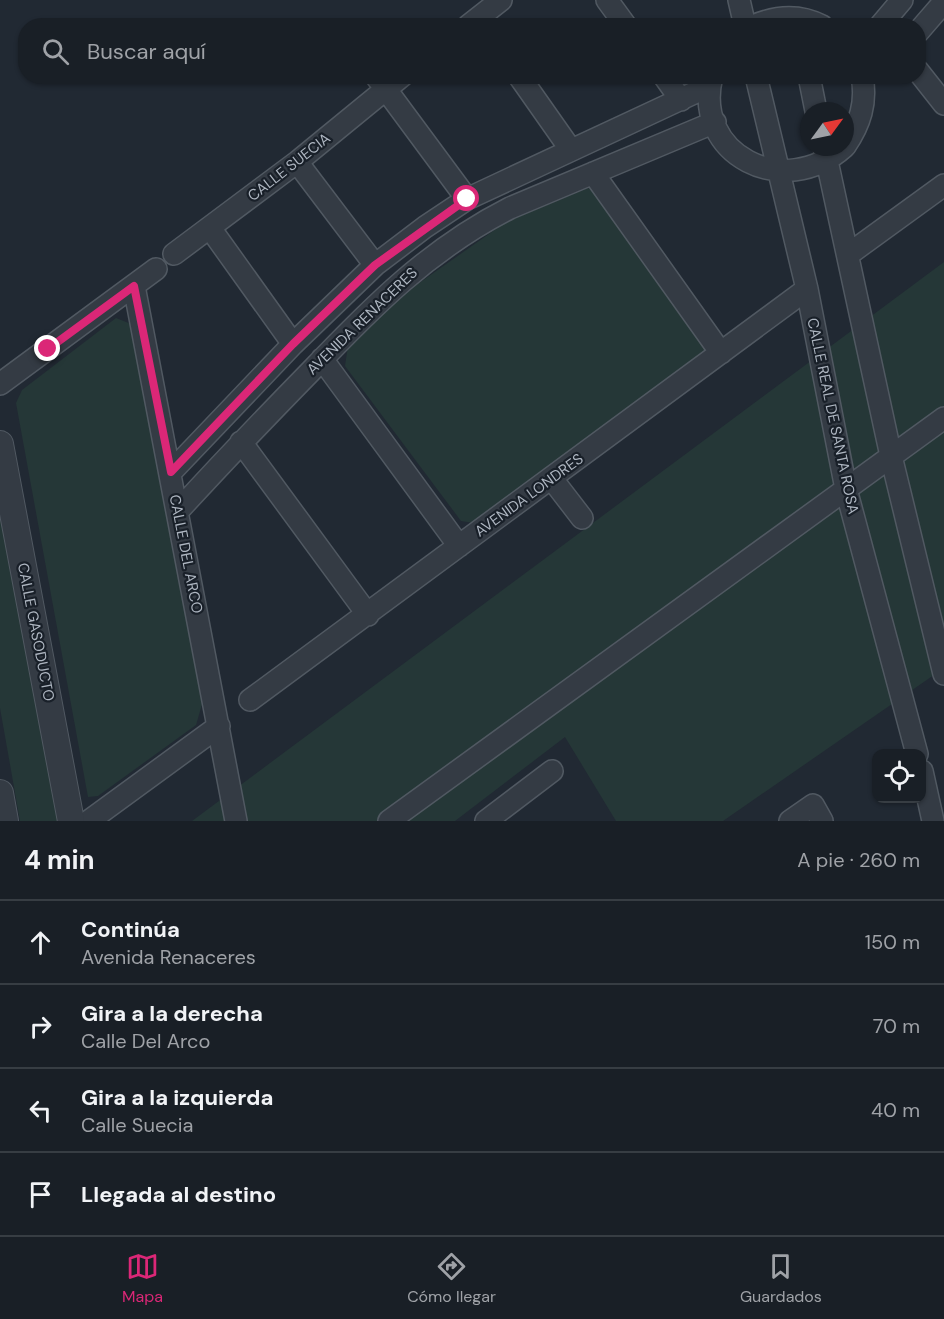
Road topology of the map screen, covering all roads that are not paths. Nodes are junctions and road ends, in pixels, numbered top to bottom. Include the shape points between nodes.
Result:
1 (501, 0) edge
2 (607, 0) edge
3 (739, 0) edge
4 (902, 0) edge
5 (944, 2) edge
6 (795, 14) edge
7 (481, 18) edge
8 (620, 18) edge
9 (743, 18) edge
10 (775, 18) edge
11 (887, 18) edge
12 (926, 23) edge
13 (926, 81) edge
14 (385, 84) edge
15 (390, 84) edge
16 (525, 84) edge
17 (670, 84) edge
18 (706, 84) edge
19 (711, 84) edge
20 (758, 84) edge
21 (811, 84) edge
22 (868, 84) edge
23 (681, 100) junction
24 (814, 102) edge
25 (944, 104) edge
26 (714, 122) junction
27 (854, 133) edge
28 (571, 150) junction
29 (823, 156) edge
30 (826, 156) edge
31 (297, 162) junction
32 (777, 172) junction
33 (593, 173) junction
34 (944, 185) edge
35 (467, 199) junction
36 (210, 228) junction
37 (174, 254) dead end
38 (849, 254) junction
39 (375, 265) junction
40 (156, 269) dead end
41 (134, 286) junction
42 (807, 290) junction
43 (293, 344) junction
44 (720, 353) junction
45 (322, 359) junction
46 (0, 384) edge
47 (944, 418) edge
48 (241, 442) junction
49 (0, 444) edge
50 (891, 456) junction
51 (171, 472) junction
52 (552, 478) junction
53 (846, 489) junction
54 (178, 511) junction
55 (582, 518) dead end
56 (459, 546) junction
57 (369, 615) junction
58 (944, 674) edge
59 (250, 700) dead end
60 (219, 726) junction
61 (916, 749) edge
62 (552, 771) dead end
63 (926, 792) edge
64 (0, 793) edge
65 (818, 813) edge
66 (5, 821) edge
67 (71, 821) edge
68 (89, 821) edge
69 (236, 821) edge
70 (389, 821) edge
71 (486, 821) edge
72 (790, 821) edge
73 (933, 821) edge

1 - 7 street
2 - 8 street
3 - 9 street
4 - 11 street
5 - 12 street
6 - 10 street
13 - 25 street
14 - 31 street, CALLE SUECIA
15 - 35 street
16 - 28 street
17 - 23 street
18 - 23 street, AVENIDA RENACERES
19 - 26 street, AVENIDA RENACERES
20 - 32 street, CALLE REAL DE SANTA ROSA
21 - 24 street
22 - 27 street, AVENIDA RENACERES
23 - 28 street, AVENIDA RENACERES
26 - 32 street, AVENIDA RENACERES via 722,138 740,156
26 - 33 street, AVENIDA RENACERES
28 - 35 street, AVENIDA RENACERES
29 - 32 street, AVENIDA RENACERES via 795,172
30 - 38 street
31 - 36 street, CALLE SUECIA
31 - 39 street
32 - 42 street, CALLE REAL DE SANTA ROSA
33 - 44 street
33 - 45 street, AVENIDA RENACERES via 480,223 423,261
34 - 38 street
35 - 39 street, AVENIDA RENACERES
36 - 37 street, CALLE SUECIA
36 - 43 street
38 - 50 street
39 - 43 street, AVENIDA RENACERES
40 - 41 street
41 - 46 street
41 - 51 street, CALLE DEL ARCO
42 - 44 street, AVENIDA LONDRES
42 - 53 street, CALLE REAL DE SANTA ROSA
43 - 51 street, AVENIDA RENACERES
44 - 52 street, AVENIDA LONDRES
45 - 48 street, AVENIDA RENACERES
45 - 56 street
47 - 50 street
48 - 54 street, AVENIDA RENACERES
48 - 57 street
49 - 67 street, CALLE GASODUCTO
50 - 53 street
50 - 58 street
51 - 54 street, CALLE DEL ARCO
52 - 55 street
52 - 56 street, AVENIDA LONDRES
53 - 61 street, CALLE REAL DE SANTA ROSA
53 - 70 street
54 - 60 street, CALLE DEL ARCO
56 - 57 street, AVENIDA LONDRES
57 - 59 street, AVENIDA LONDRES
60 - 68 street
60 - 69 street, CALLE DEL ARCO
62 - 71 street
63 - 73 street
64 - 66 street
65 - 72 street

